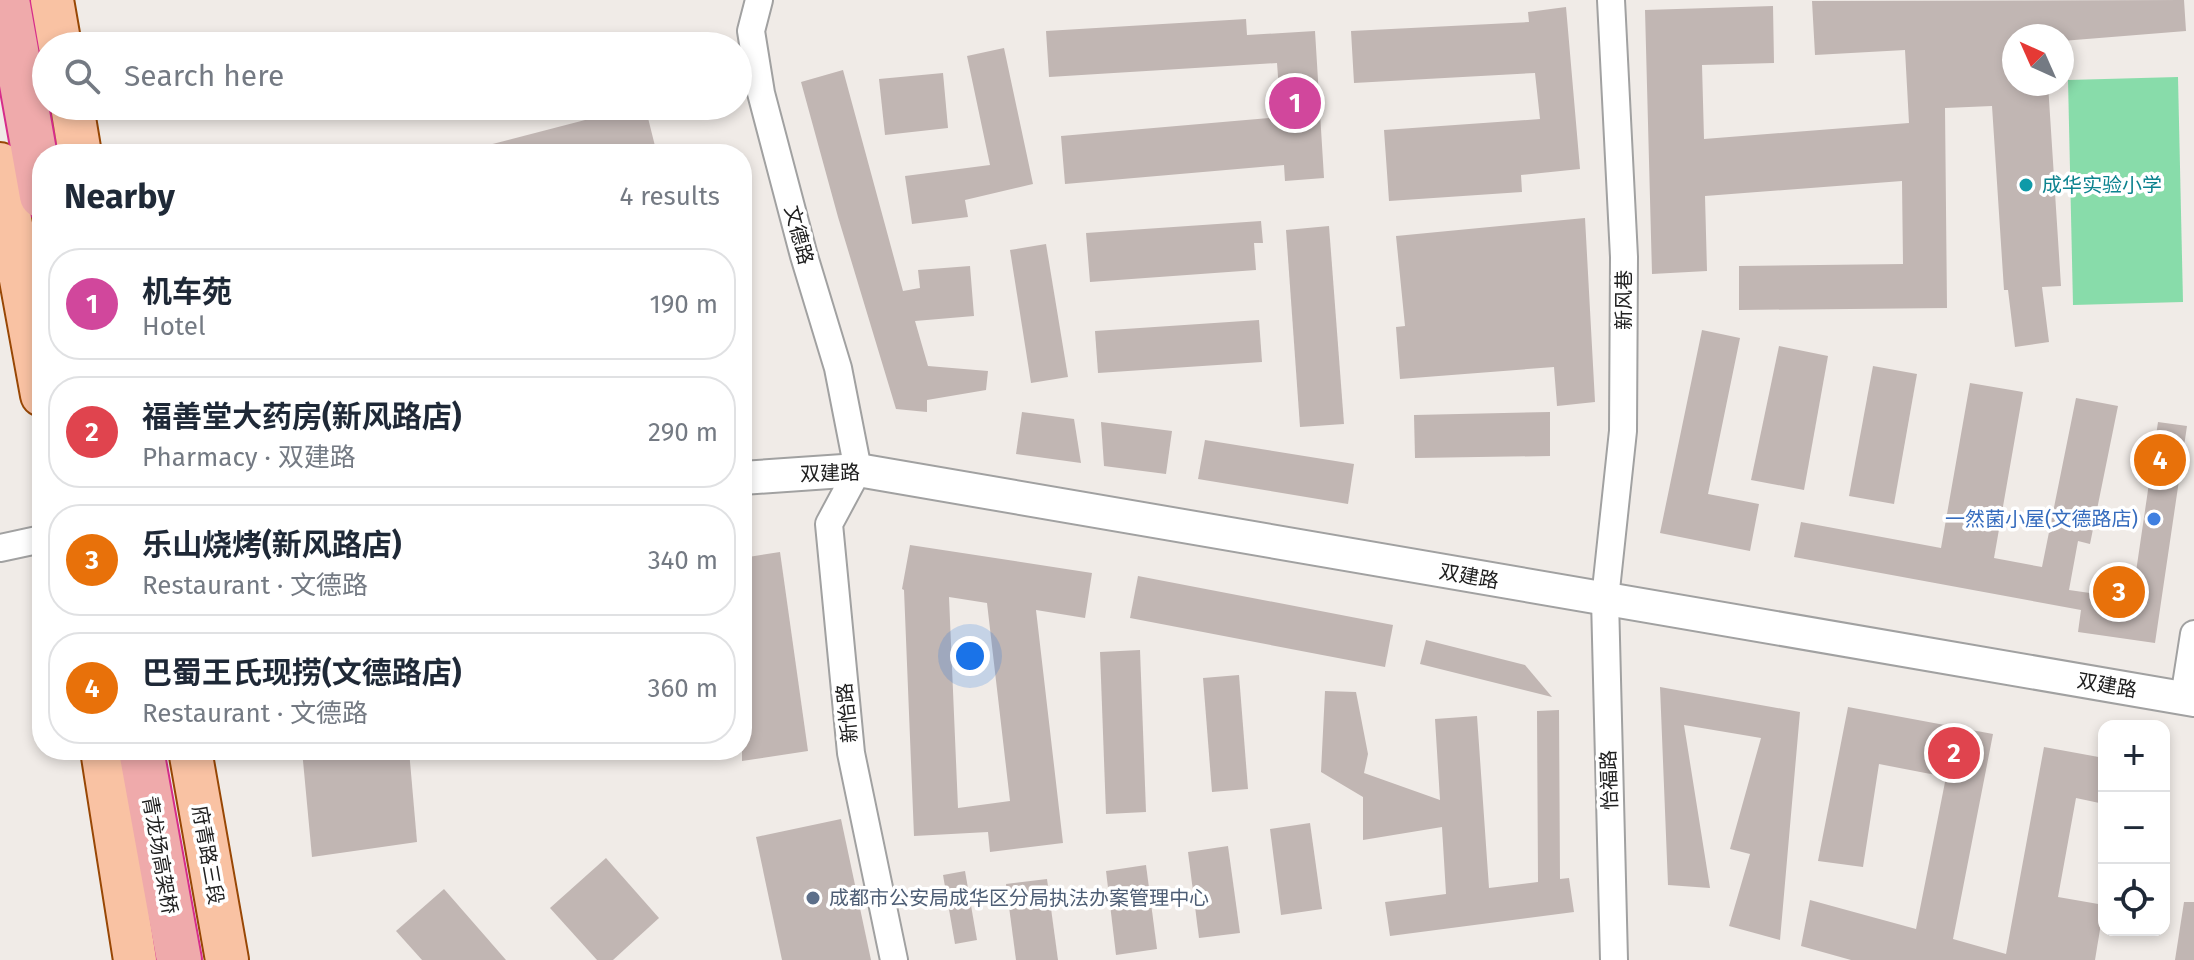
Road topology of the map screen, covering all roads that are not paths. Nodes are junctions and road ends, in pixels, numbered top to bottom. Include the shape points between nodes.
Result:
1 (7, 0) edge
2 (30, 0) edge
3 (52, 0) edge
4 (759, 0) edge
5 (1611, 0) edge
6 (36, 32) edge
7 (58, 32) edge
8 (751, 32) edge
9 (752, 37) edge
10 (51, 120) edge
11 (74, 120) edge
12 (33, 144) edge
13 (55, 144) edge
14 (78, 144) edge
15 (0, 164) edge
16 (32, 340) edge
17 (858, 470) junction
18 (752, 477) edge
19 (32, 541) edge
20 (0, 548) edge
21 (1605, 599) junction
22 (2194, 634) edge
23 (2189, 699) edge
24 (104, 760) edge
25 (143, 760) edge
26 (165, 760) edge
27 (192, 760) edge
28 (135, 960) edge
29 (179, 960) edge
30 (200, 960) edge
31 (227, 960) edge
32 (894, 960) edge
33 (1614, 960) edge

1 - 12 highway
2 - 6 highway
3 - 7 main road
4 - 8 street, 文德路
5 - 21 street, 新风巷 via 1624,257 1623,431
9 - 17 street, 文德路 via 761,93 838,368
10 - 13 highway
11 - 14 main road
15 - 16 main road
17 - 18 street, 双建路
17 - 21 street, 双建路
17 - 32 street, 新怡路 via 829,524 851,753
19 - 20 street
21 - 23 street, 双建路
21 - 33 street, 怡福路
22 - 23 street
24 - 28 main road
25 - 29 highway, 青龙场高架桥
26 - 30 highway, 青龙场高架桥
27 - 31 main road, 府青路三段

